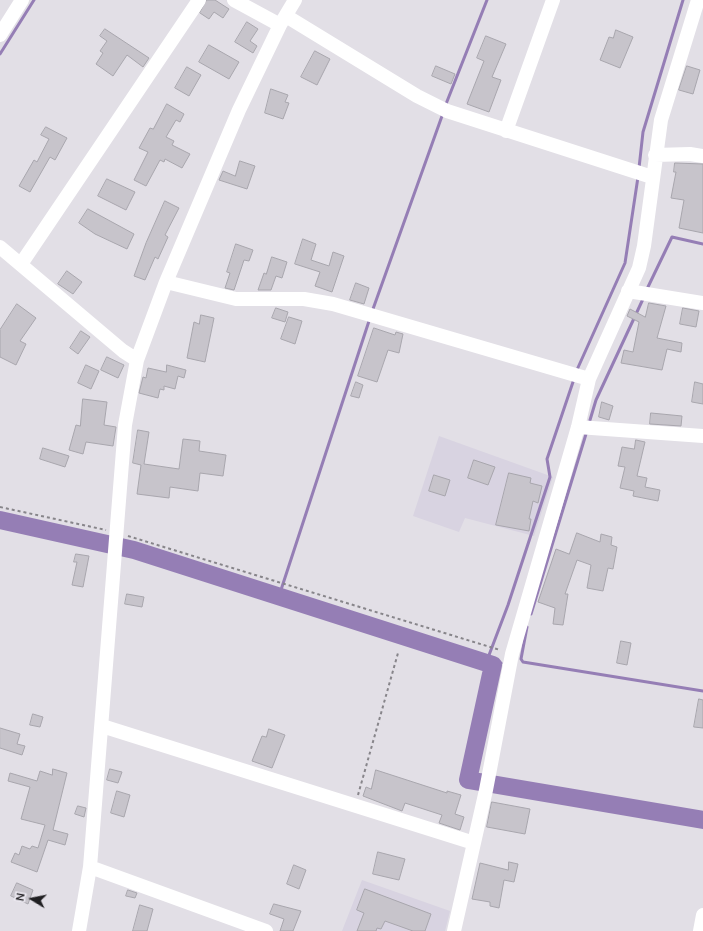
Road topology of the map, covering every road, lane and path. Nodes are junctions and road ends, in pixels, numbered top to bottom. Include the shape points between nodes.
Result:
1 (22, 0) edge
2 (199, 0) edge
3 (234, 0) edge
4 (295, 0) edge
5 (553, 0) edge
6 (698, 0) edge
7 (283, 21) junction
8 (0, 34) edge
9 (506, 131) junction
10 (655, 155) junction
11 (703, 156) edge
12 (642, 174) junction
13 (0, 247) edge
14 (21, 264) junction
15 (166, 282) junction
16 (628, 291) junction
17 (703, 303) edge
18 (137, 360) junction
19 (580, 376) junction
20 (578, 427) junction
21 (703, 436) edge
22 (0, 507) edge
23 (117, 532) junction
24 (496, 649) dead end
25 (398, 653) dead end
26 (102, 726) junction
27 (355, 806) junction
28 (474, 843) junction
29 (90, 867) junction
30 (703, 915) edge
31 (79, 931) edge
32 (266, 931) edge
33 (454, 931) edge
34 (700, 931) edge

1 - 8 street
2 - 14 street
3 - 7 street
4 - 7 street
5 - 9 street
6 - 10 street via 661,120
7 - 9 street via 447,111
7 - 15 street via 239,110
9 - 12 street
10 - 11 street
10 - 12 street
12 - 16 street via 644,246 639,268
13 - 14 street
14 - 18 street via 123,352
15 - 18 street
15 - 19 street via 236,299 304,299 333,304
16 - 17 street
16 - 19 street
18 - 23 street via 125,425
19 - 20 street
20 - 21 street
20 - 28 street via 512,654
22 - 23 path
23 - 24 path
23 - 26 street
25 - 27 path
26 - 27 street
26 - 29 street
27 - 28 street
28 - 33 street
29 - 31 street
29 - 32 street
30 - 34 street

